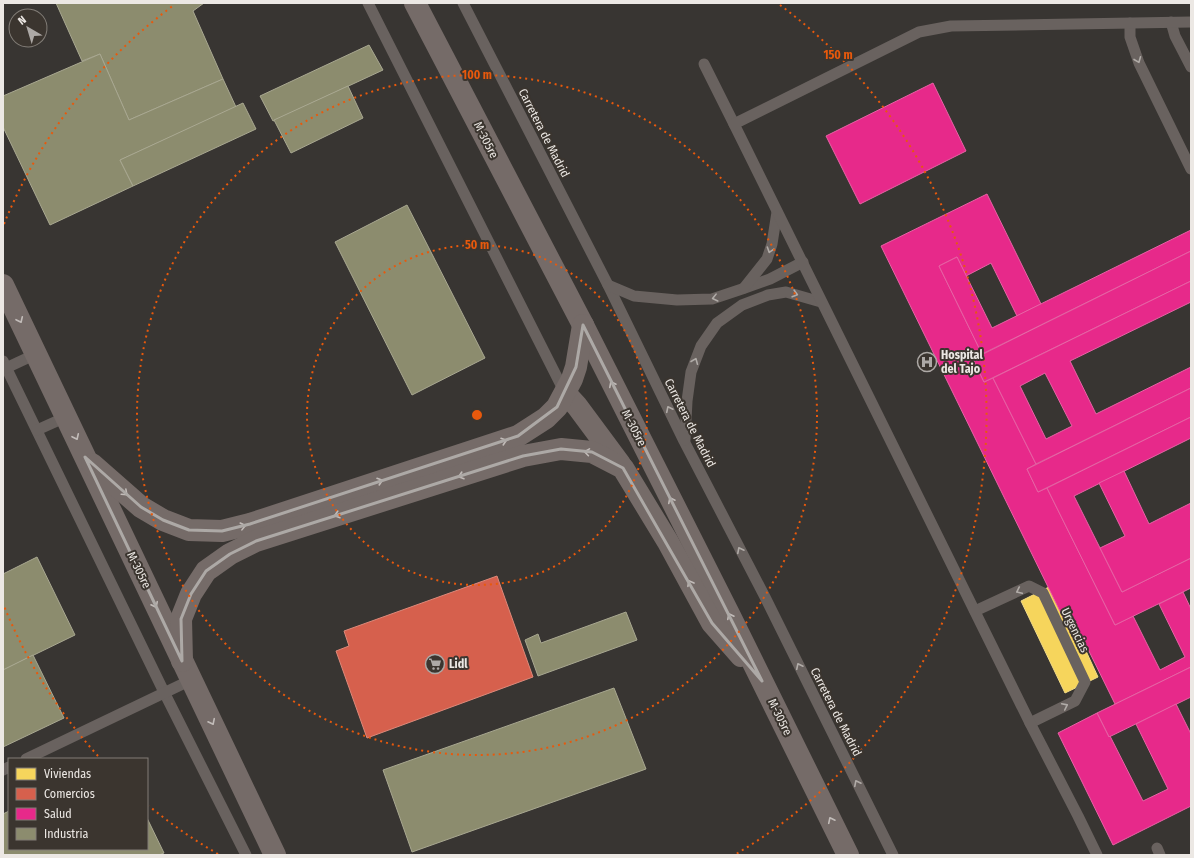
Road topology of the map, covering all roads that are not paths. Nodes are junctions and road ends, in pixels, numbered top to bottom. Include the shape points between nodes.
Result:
1 (368, 3) edge
2 (415, 3) edge
3 (463, 3) edge
4 (1171, 22) junction
5 (1191, 22) edge
6 (1130, 23) junction
7 (704, 64) dead end
8 (1191, 67) edge
9 (734, 124) junction
10 (1191, 170) edge
11 (777, 212) junction
12 (803, 262) junction
13 (3, 285) edge
14 (608, 285) junction
15 (742, 289) junction
16 (821, 302) junction
17 (582, 325) junction
18 (36, 354) junction
19 (4, 365) edge
20 (565, 393) junction
21 (66, 417) junction
22 (37, 430) junction
23 (684, 441) junction
24 (85, 458) junction
25 (623, 468) junction
26 (975, 611) junction
27 (186, 670) junction
28 (762, 681) junction
29 (164, 692) junction
30 (1030, 723) junction
31 (28, 758) edge
32 (246, 855) edge
33 (275, 855) edge
34 (848, 855) edge
35 (893, 855) edge
36 (1097, 855) edge

1 - 20 lane
2 - 17 main road, M-305re
3 - 14 lane, Carretera de Madrid
4 - 5 lane
4 - 6 lane
4 - 8 lane
6 - 9 lane via 951,26 919,32
6 -> 10 lane via 1130,37 1139,63
7 - 9 lane
9 - 11 lane
11 - 12 lane
11 -> 15 lane via 772,244 766,260
12 - 15 lane via 770,279
12 - 16 lane
13 -> 18 main road, M-305re
15 -> 14 lane via 712,300 677,300 634,296
23 -> 14 lane, Carretera de Madrid
23 -> 16 lane via 691,372 701,346 717,323 742,305 768,295 786,292
16 - 26 lane
17 - 20 main road via 576,367
28 -> 17 main road, M-305re
18 - 19 lane
18 - 21 main road, M-305re
19 - 22 lane
24 -> 20 main road via 141,507 163,520 189,530 222,531 518,436 546,418 557,407
20 - 25 main road
21 - 22 lane
21 -> 24 main road, M-305re
22 - 29 lane
35 -> 23 lane, Carretera de Madrid via 765,597
24 -> 27 main road, M-305re
25 -> 27 main road via 592,452 561,449 523,456 256,541 230,554 206,571 191,594 181,619
28 -> 25 main road via 712,623 668,542
26 - 30 lane
30 -> 26 lane, Urgencias via 1075,700 1085,682 1043,593 1029,586
27 - 29 lane
27 -> 33 main road, M-305re
34 -> 28 main road, M-305re
29 - 31 lane
29 - 32 lane
30 - 36 lane

